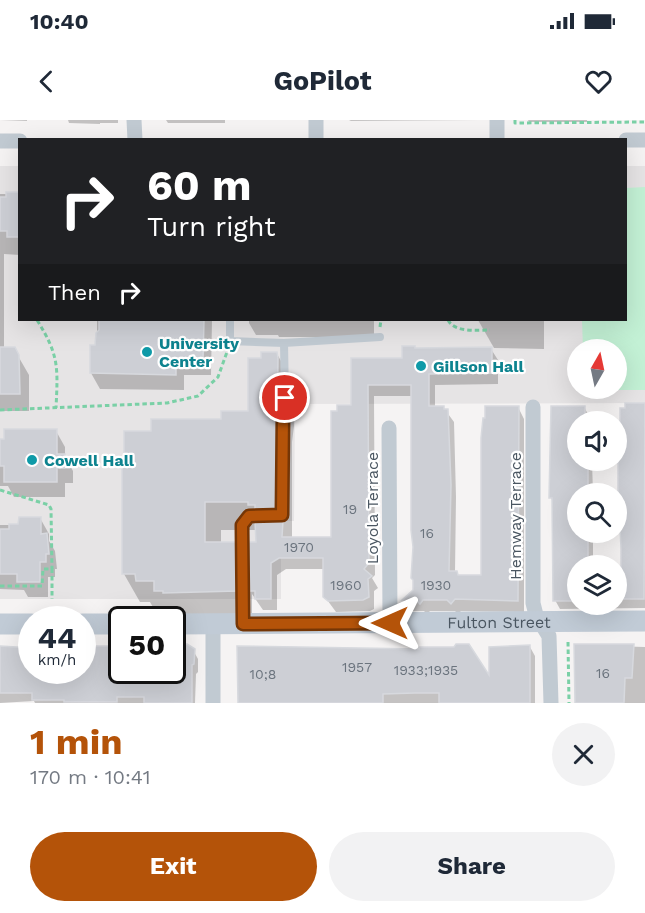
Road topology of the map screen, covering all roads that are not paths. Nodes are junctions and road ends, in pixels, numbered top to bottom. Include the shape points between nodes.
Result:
1 (134, 120) edge
2 (316, 120) edge
3 (497, 120) edge
4 (135, 138) edge
5 (316, 138) edge
6 (497, 138) edge
7 (627, 140) edge
8 (645, 140) edge
9 (0, 141) edge
10 (18, 141) edge
11 (230, 321) edge
12 (380, 338) dead end
13 (284, 343) junction
14 (533, 407) dead end
15 (389, 428) dead end
16 (645, 621) edge
17 (542, 622) junction
18 (213, 623) junction
19 (390, 623) junction
20 (0, 624) edge
21 (18, 624) edge
22 (186, 624) edge
23 (243, 624) junction
24 (213, 703) edge
25 (551, 703) edge

1 - 4 street
2 - 5 street
3 - 6 street
7 - 8 street
9 - 10 street
11 - 13 lane via 231,341
12 - 13 lane
13 - 23 lane via 282,515 249,516 242,525
14 - 17 street, Hemway Terrace via 533,603
15 - 19 street, Loyola Terrace
16 - 17 main road, Fulton Street
17 - 19 main road, Fulton Street
17 - 25 street, Hemway Terrace via 551,644
18 - 22 main road, Fulton Street
18 - 23 main road, Fulton Street
18 - 24 street
19 - 23 main road, Fulton Street
20 - 21 main road

